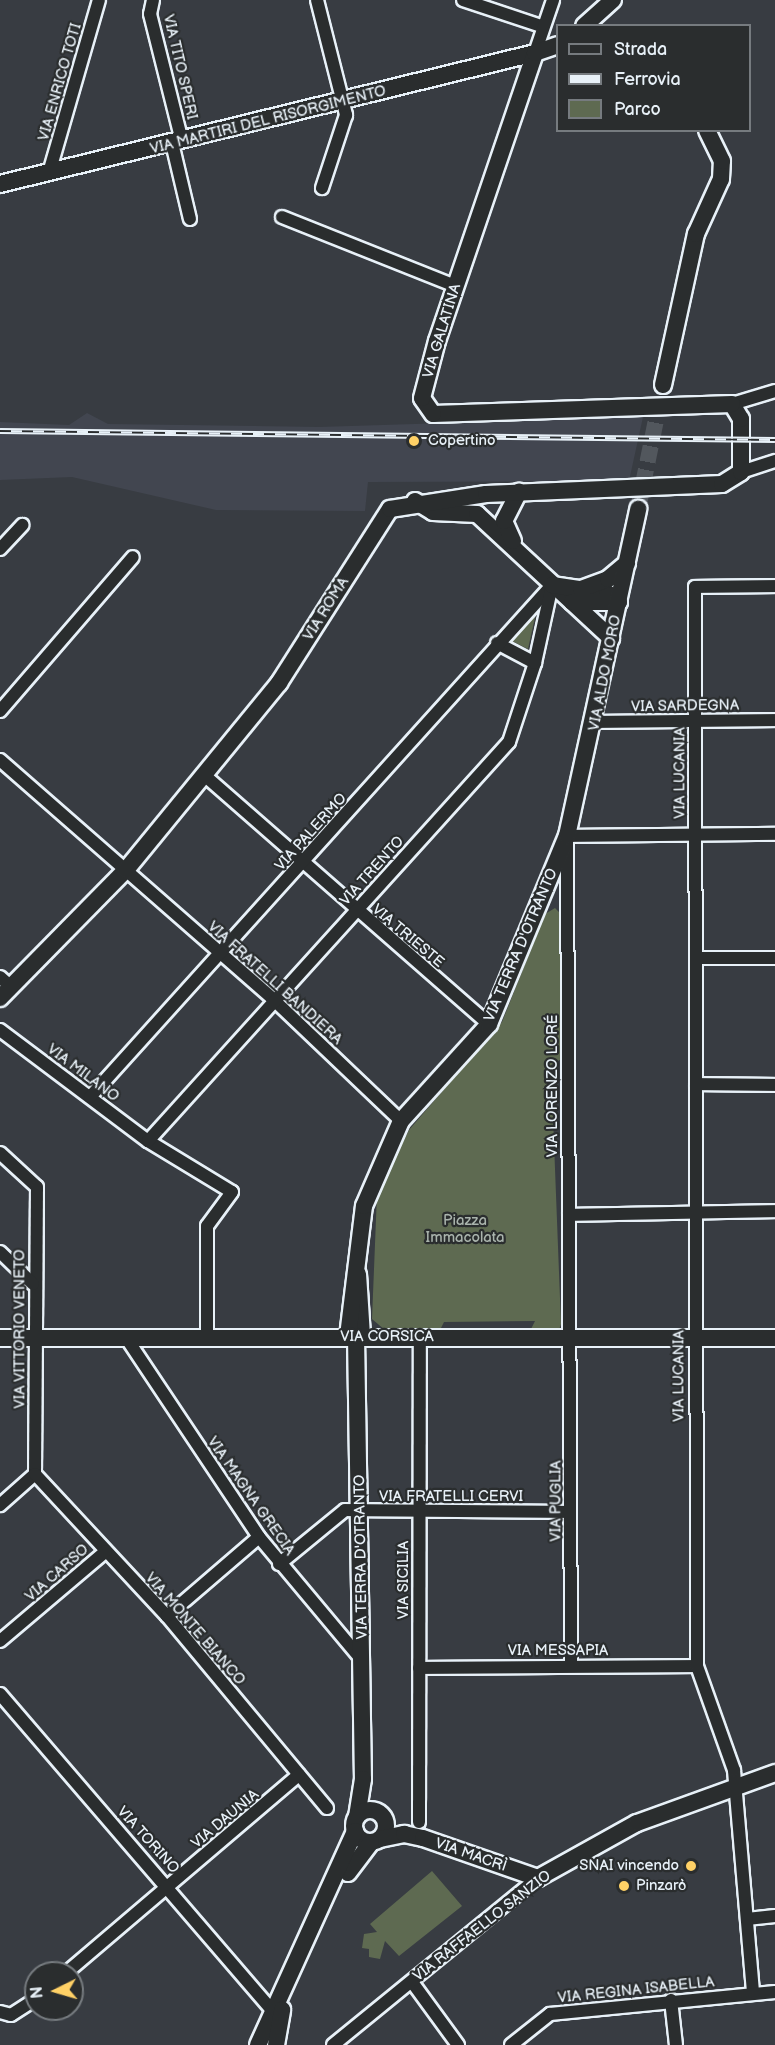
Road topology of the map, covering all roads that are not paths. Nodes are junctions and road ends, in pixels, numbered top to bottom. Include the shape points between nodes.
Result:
1 (99, 0) edge
2 (153, 0) edge
3 (317, 0) edge
4 (463, 0) edge
5 (553, 0) edge
6 (613, 0) edge
7 (586, 24) edge
8 (541, 26) junction
9 (556, 46) edge
10 (535, 53) junction
11 (343, 102) junction
12 (708, 132) edge
13 (177, 142) junction
14 (49, 173) junction
15 (0, 184) edge
16 (322, 188) dead end
17 (282, 217) dead end
18 (190, 219) dead end
19 (455, 286) junction
20 (663, 385) tunnel mouth
21 (775, 391) edge
22 (732, 404) junction
23 (775, 461) edge
24 (741, 472) junction
25 (519, 492) junction
26 (486, 494) junction
27 (415, 501) junction
28 (638, 509) tunnel mouth
29 (477, 514) junction
30 (504, 521) junction
31 (22, 525) dead end
32 (515, 545) junction
33 (0, 549) edge
34 (133, 557) dead end
35 (627, 563) junction
36 (552, 585) junction
37 (775, 586) edge
38 (576, 596) junction
39 (619, 602) junction
40 (611, 638) junction
41 (497, 643) junction
42 (535, 663) junction
43 (0, 711) edge
44 (695, 719) junction
45 (775, 720) edge
46 (596, 722) junction
47 (0, 760) edge
48 (203, 774) junction
49 (695, 834) junction
50 (775, 834) edge
51 (567, 836) junction
52 (302, 865) junction
53 (126, 870) junction
54 (356, 912) junction
55 (221, 954) junction
56 (696, 958) junction
57 (775, 958) edge
58 (4, 987) edge
59 (275, 1001) junction
60 (489, 1024) junction
61 (0, 1030) edge
62 (696, 1084) junction
63 (775, 1085) edge
64 (90, 1097) junction
65 (401, 1121) junction
66 (148, 1140) junction
67 (0, 1153) edge
68 (775, 1211) edge
69 (694, 1213) junction
70 (569, 1215) junction
71 (0, 1252) edge
72 (33, 1284) junction
73 (355, 1336) junction
74 (570, 1336) junction
75 (420, 1337) junction
76 (0, 1338) edge
77 (35, 1338) junction
78 (694, 1338) junction
79 (775, 1338) edge
80 (127, 1339) junction
81 (207, 1339) junction
82 (35, 1474) junction
83 (0, 1505) edge
84 (419, 1511) junction
85 (361, 1512) junction
86 (570, 1512) junction
87 (259, 1537) junction
88 (106, 1551) junction
89 (279, 1564) junction
90 (167, 1616) junction
91 (0, 1641) edge
92 (362, 1660) junction
93 (571, 1666) junction
94 (697, 1666) junction
95 (419, 1668) junction
96 (0, 1694) edge
97 (775, 1773) edge
98 (299, 1775) junction
99 (363, 1779) junction
100 (736, 1787) junction
101 (327, 1808) dead end
102 (381, 1815) junction
103 (419, 1822) dead end
104 (356, 1824) junction
105 (404, 1834) junction
106 (375, 1841) junction
107 (538, 1878) junction
108 (169, 1886) junction
109 (775, 1916) edge
110 (747, 1919) junction
111 (80, 1961) edge
112 (411, 1982) junction
113 (753, 1992) junction
114 (775, 1992) edge
115 (671, 2000) junction
116 (24, 2007) edge
117 (271, 2009) junction
118 (0, 2012) edge
119 (258, 2045) edge
120 (276, 2045) edge
121 (333, 2045) edge
122 (458, 2045) edge
123 (511, 2045) edge
124 (676, 2045) edge

1 - 14 street, VIA ENRICO TOTI
2 - 13 street, VIA TITO SPERI via 150,14
3 - 11 street
4 - 8 street
5 - 8 street
6 - 7 street
8 - 10 street
9 - 10 street
10 - 11 street, VIA MARTIRI DEL RISORGIMENTO
10 - 19 street, VIA GALATINA
11 - 13 street, VIA MARTIRI DEL RISORGIMENTO
11 - 16 street via 346,115
12 - 20 street via 722,161 721,179 696,234
13 - 14 street, VIA MARTIRI DEL RISORGIMENTO
13 - 18 street, VIA TITO SPERI
14 - 15 street, VIA MARTIRI DEL RISORGIMENTO
17 - 19 street
19 - 22 street, VIA GALATINA via 422,398 433,414
21 - 22 street
22 - 24 street via 741,420
23 - 24 street
24 - 25 street, VIA ROMA via 722,484 670,489
25 - 26 street, VIA ROMA
25 - 30 street
26 - 27 street, VIA ROMA
26 - 29 street
26 - 30 street
27 - 29 street via 433,512
27 - 48 street, VIA ROMA via 390,509 279,683
28 - 35 street, VIA ALDO MORO
29 - 32 street
30 - 32 street
31 - 33 street
32 - 36 street
34 - 43 street
35 - 38 street via 608,579
35 - 39 street, VIA ALDO MORO
36 - 38 street
36 - 41 street, VIA PALERMO
36 - 42 street, VIA TRENTO
37 - 44 street, VIA LUCANIA via 695,587
38 - 39 street
38 - 40 street
39 - 40 street, VIA ALDO MORO
40 - 46 street, VIA ALDO MORO
41 - 42 street
41 - 52 street, VIA PALERMO
42 - 54 street, VIA TRENTO via 509,742
44 - 45 street, VIA SARDEGNA
44 - 46 street, VIA SARDEGNA
44 - 49 street, VIA LUCANIA
46 - 51 street, VIA ALDO MORO
47 - 53 street, VIA FRATELLI BANDIERA
48 - 52 street, VIA TRIESTE
48 - 53 street, VIA ROMA
49 - 50 street
49 - 51 street
49 - 56 street, VIA LUCANIA
51 - 60 street, VIA TERRA D'OTRANTO
51 - 70 street, VIA LORENZO LORÉ
52 - 54 street, VIA TRIESTE
52 - 55 street, VIA PALERMO
53 - 55 street, VIA FRATELLI BANDIERA
53 - 58 street, VIA ROMA
54 - 59 street, VIA TRENTO
54 - 60 street, VIA TRIESTE
55 - 59 street, VIA FRATELLI BANDIERA
55 - 64 street, VIA PALERMO
56 - 57 street
56 - 62 street, VIA LUCANIA
59 - 65 street, VIA FRATELLI BANDIERA
59 - 66 street, VIA TRENTO
60 - 65 street, VIA TERRA D'OTRANTO
61 - 64 street, VIA MILANO
62 - 63 street
62 - 69 street, VIA LUCANIA
64 - 66 street, VIA MILANO
65 - 73 street, VIA TERRA D'OTRANTO via 364,1206 356,1268
66 - 81 street, VIA MILANO via 232,1192 207,1226
67 - 72 street, VIA VITTORIO VENETO via 37,1187
68 - 69 street
69 - 70 street
69 - 78 street, VIA LUCANIA
70 - 74 street, VIA LORENZO LORÉ
71 - 72 street
72 - 77 street, VIA VITTORIO VENETO
73 - 75 street, VIA CORSICA
73 - 81 street, VIA CORSICA
73 - 85 street, VIA TERRA D'OTRANTO
74 - 75 street, VIA CORSICA
74 - 78 street, VIA CORSICA
74 - 86 street, VIA PUGLIA
75 - 84 street, VIA SICILIA
76 - 77 street, VIA CORSICA
77 - 80 street, VIA CORSICA
77 - 82 street, VIA VITTORIO VENETO
78 - 79 street, VIA CORSICA
78 - 94 street, VIA LUCANIA
80 - 81 street, VIA CORSICA
80 - 87 street, VIA MAGNA GRECIA
82 - 83 street
82 - 88 street, VIA MONTE BIANCO
84 - 85 street, VIA FRATELLI CERVI
84 - 86 street, VIA FRATELLI CERVI
84 - 95 street, VIA SICILIA
85 - 89 street, VIA FRATELLI CERVI via 345,1510
85 - 92 street, VIA TERRA D'OTRANTO
86 - 93 street, VIA PUGLIA
87 - 89 street, VIA MAGNA GRECIA
87 - 90 street
88 - 90 street, VIA MONTE BIANCO
88 - 91 street, VIA CARSO
89 - 92 street, VIA MAGNA GRECIA
90 - 98 street, VIA MONTE BIANCO
92 - 99 street, VIA TERRA D'OTRANTO
93 - 94 street, VIA MESSAPIA
93 - 95 street, VIA MESSAPIA
94 - 100 street, VIA LUCANIA
95 - 103 street, VIA SICILIA
96 - 108 street, VIA TORINO
97 - 100 street, VIA RAFFAELLO SANZIO
98 - 101 street, VIA MONTE BIANCO
98 - 108 street, VIA DAUNIA
99 - 102 street, VIA TERRA D'OTRANTO
99 - 104 street, VIA TERRA D'OTRANTO
100 - 107 street, VIA RAFFAELLO SANZIO via 637,1823
100 - 110 street, VIA LUCANIA
102 - 104 street
102 - 105 street, VIA MACRÌ
102 - 106 street
104 - 106 street
104 - 117 street, VIA TERRA D'OTRANTO
105 - 106 street, VIA MACRÌ
105 - 107 street, VIA MACRÌ
106 - 120 street via 355,1859 280,2013
107 - 112 street, VIA RAFFAELLO SANZIO
108 - 111 street, VIA DAUNIA
108 - 117 street, VIA TORINO
109 - 110 street
110 - 113 street, VIA LUCANIA
112 - 121 street, VIA RAFFAELLO SANZIO
112 - 122 street
113 - 114 street, VIA REGINA ISABELLA
113 - 115 street, VIA REGINA ISABELLA
115 - 123 street, VIA REGINA ISABELLA via 550,2014
115 - 124 street
116 - 118 street via 11,2015
117 - 119 street, VIA TERRA D'OTRANTO

